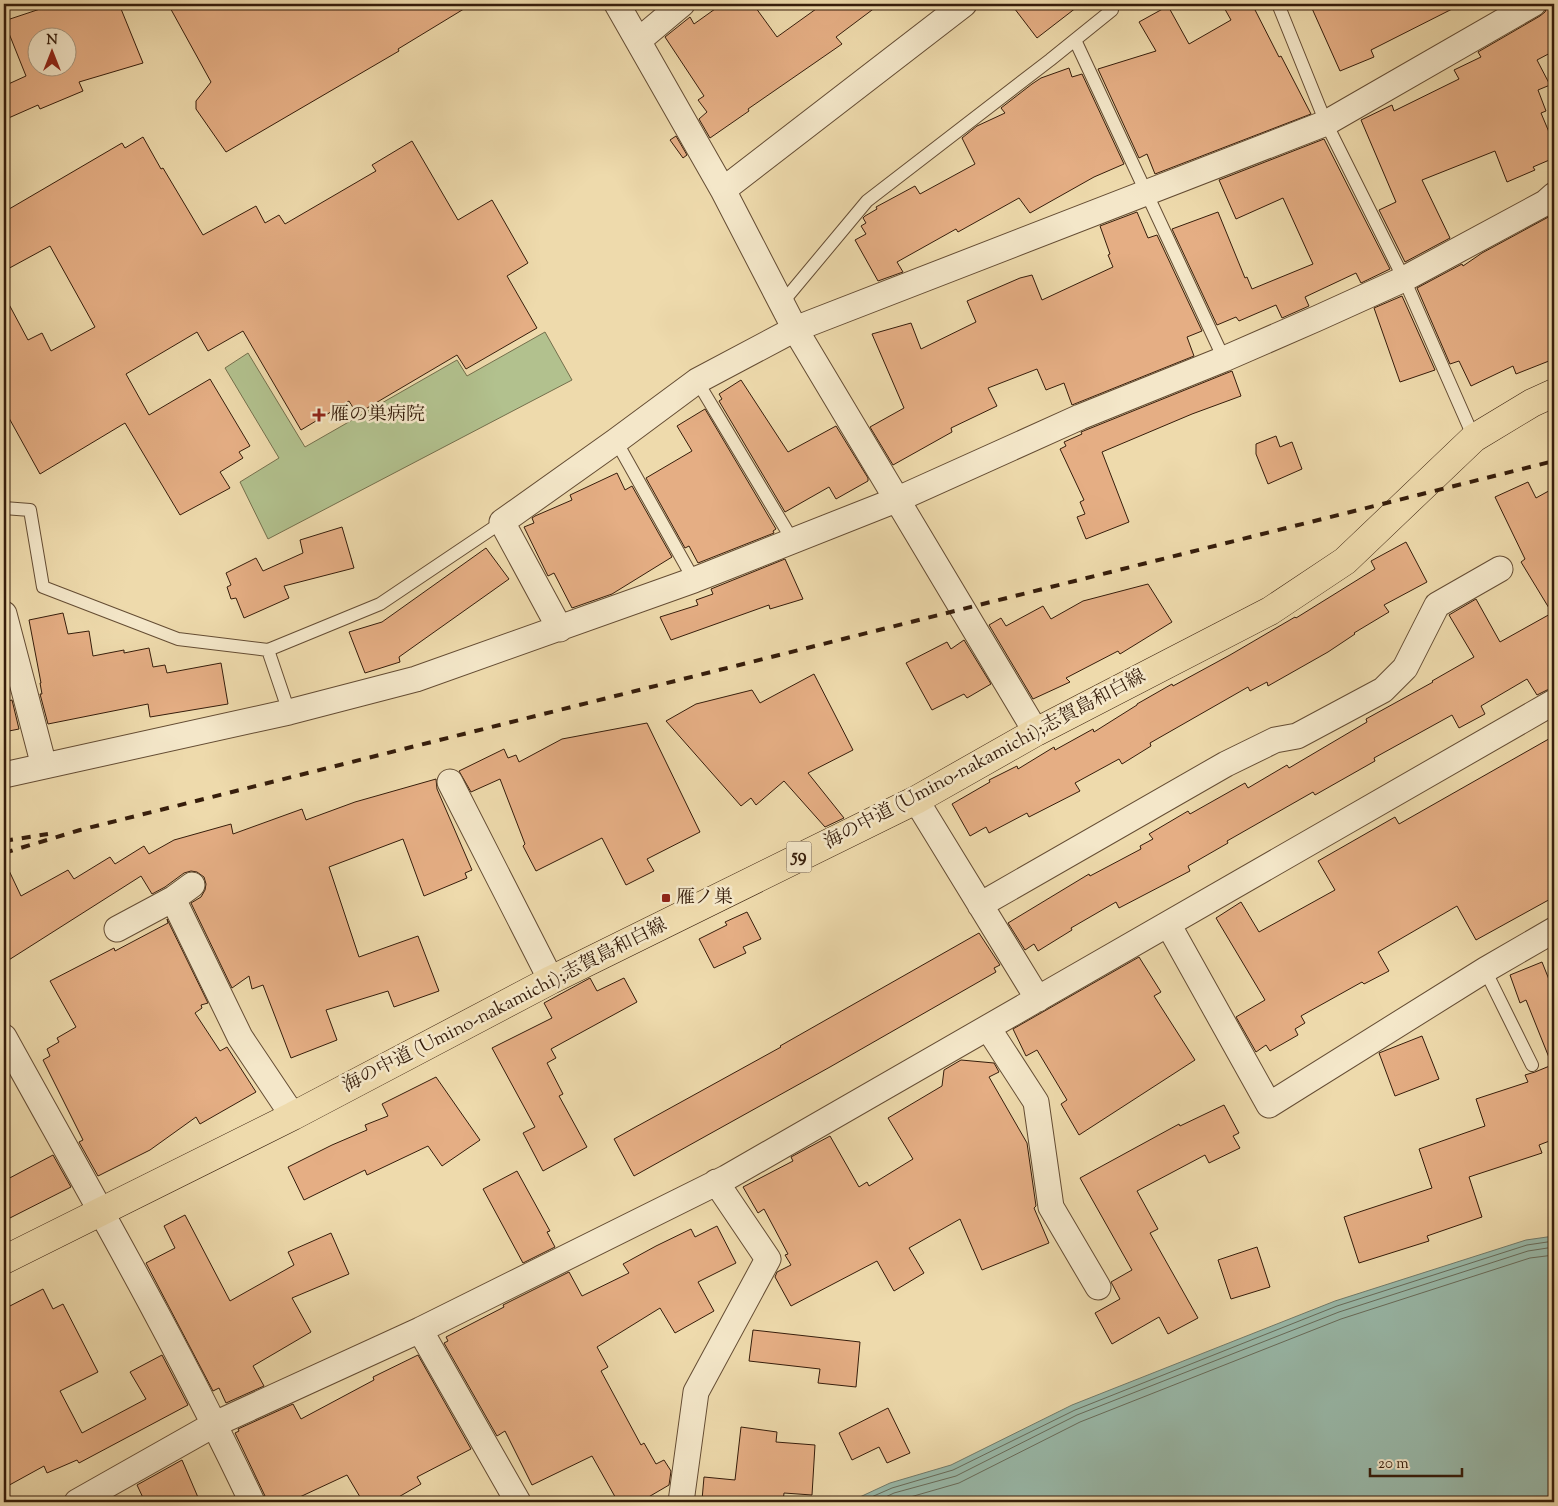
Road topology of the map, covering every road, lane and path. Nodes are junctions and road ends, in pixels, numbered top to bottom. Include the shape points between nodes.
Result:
1 (616, 4) edge
2 (682, 4) edge
3 (964, 4) edge
4 (1278, 4) edge
5 (1533, 4) edge
6 (1112, 10) dead end
7 (1075, 40) junction
8 (638, 41) junction
9 (1326, 123) junction
10 (723, 190) junction
11 (1145, 193) junction
12 (1554, 195) edge
13 (1404, 279) junction
14 (782, 304) junction
15 (795, 329) junction
16 (1224, 359) junction
17 (697, 381) junction
18 (1554, 392) edge
19 (1474, 438) junction
20 (616, 441) junction
21 (896, 500) junction
22 (4, 508) edge
23 (502, 522) junction
24 (793, 541) junction
25 (1500, 569) dead end
26 (694, 580) junction
27 (4, 614) edge
28 (560, 629) junction
29 (268, 650) junction
30 (1554, 702) edge
31 (290, 712) junction
32 (1036, 732) junction
33 (44, 766) junction
34 (4, 775) edge
35 (450, 782) dead end
36 (916, 800) junction
37 (980, 906) junction
38 (1168, 924) junction
39 (117, 929) dead end
40 (1554, 930) edge
41 (1485, 970) junction
42 (551, 980) junction
43 (1038, 999) junction
44 (988, 1028) junction
45 (4, 1037) edge
46 (1532, 1065) dead end
47 (293, 1116) junction
48 (716, 1182) junction
49 (100, 1211) junction
50 (4, 1260) edge
51 (1098, 1287) dead end
52 (420, 1330) junction
53 (215, 1424) junction
54 (77, 1502) edge
55 (252, 1502) edge
56 (518, 1502) edge
57 (681, 1502) edge

1 - 8 street
2 - 8 street
3 - 10 street
4 - 9 lane
5 - 9 street
6 - 7 lane
7 - 11 lane
7 - 14 lane via 867,201
8 - 10 street
9 - 11 street
9 - 13 lane
10 - 14 street
11 - 15 street
11 - 16 lane
12 - 13 street
13 - 16 street
13 - 19 lane
14 - 15 street
15 - 17 street
15 - 21 street
16 - 21 street via 1080,417
17 - 20 street
17 - 24 lane
18 - 19 main road, 海の中道 (Umino-nakamichi);志賀島和白線 / 59
19 - 32 main road, 海の中道 (Umino-nakamichi);志賀島和白線 / 59 via 1345,561 1270,611
20 - 23 street
20 - 26 lane
21 - 24 street
21 - 32 street
22 - 29 lane via 30,510 43,587 178,639
23 - 28 street
23 - 29 lane via 380,604
24 - 26 street
25 - 37 street via 1437,605 1405,668 1382,690 1297,736 1275,740 1226,764
26 - 28 street
27 - 33 street
28 - 31 street via 416,679
29 - 31 lane
30 - 38 street
31 - 33 street
32 - 36 main road, 海の中道 (Umino-nakamichi);志賀島和白線 / 59
33 - 34 street
35 - 42 street
36 - 37 street
36 - 42 main road, 海の中道 (Umino-nakamichi);志賀島和白線 / 59
37 - 43 street
38 - 41 street via 1269,1105
38 - 43 street
39 - 47 street via 183,892 240,1037
40 - 41 street
41 - 46 lane
42 - 47 main road, 海の中道 (Umino-nakamichi);志賀島和白線 / 59
43 - 44 street
44 - 48 street
44 - 51 street via 1036,1102 1052,1207
45 - 49 street
47 - 49 main road, 海の中道 (Umino-nakamichi);志賀島和白線 / 59
48 - 52 street
48 - 57 street via 768,1259 696,1392
49 - 50 main road, 海の中道 (Umino-nakamichi);志賀島和白線 / 59
49 - 53 street
52 - 53 street
52 - 56 street
53 - 54 street
53 - 55 street

